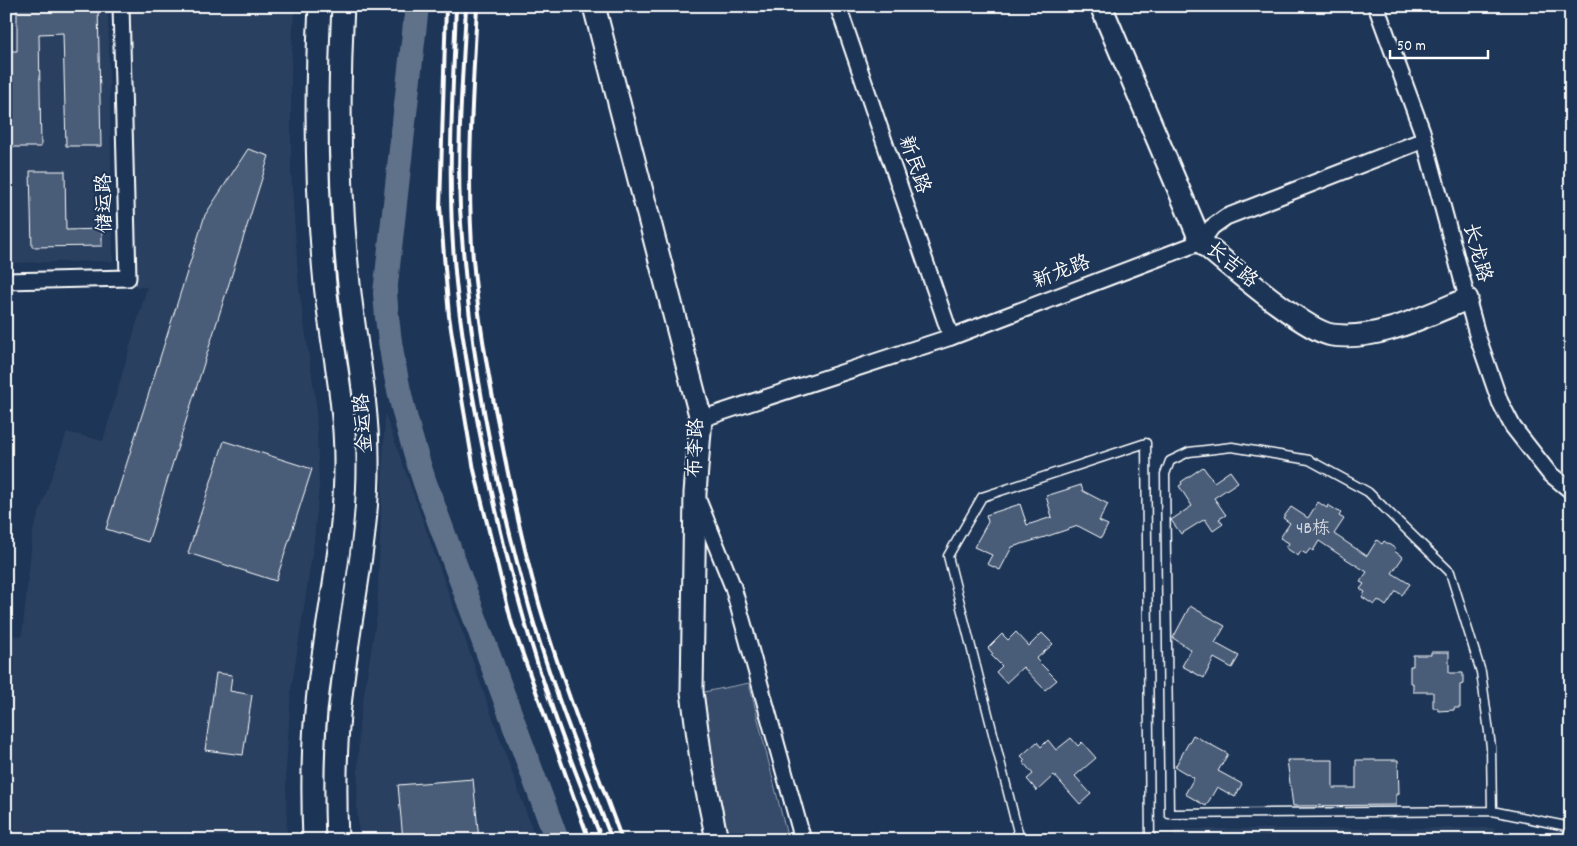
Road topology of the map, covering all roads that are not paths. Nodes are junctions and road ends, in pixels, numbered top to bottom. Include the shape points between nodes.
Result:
1 (121, 6) edge
2 (320, 6) edge
3 (343, 6) edge
4 (594, 6) edge
5 (838, 6) edge
6 (1101, 6) edge
7 (1376, 6) edge
8 (1424, 140) junction
9 (1201, 242) junction
10 (6, 280) edge
11 (1467, 299) junction
12 (951, 337) junction
13 (702, 419) junction
14 (1571, 491) edge
15 (696, 493) junction
16 (1492, 811) junction
17 (1571, 827) edge
18 (314, 840) edge
19 (337, 840) edge
20 (717, 840) edge
21 (803, 840) edge
22 (1020, 840) edge
23 (1150, 840) edge

1 - 10 street, 储运路 via 128,278
2 - 18 main road, 金运路 via 316,113 320,229 342,400 345,458 340,546 314,732
3 - 19 main road, 金运路 via 340,170 349,284 365,397 368,480 363,549 341,696 336,770
4 - 13 main road, 布李路
5 - 12 street, 新民路
6 - 9 main road, 长吉路
7 - 8 street, 长龙路
8 - 9 street, 新龙路 via 1226,217 1212,227
8 - 11 street, 长龙路
9 - 11 main road, 长吉路 via 1303,322 1330,335 1368,335
9 - 12 street, 新龙路
11 - 14 street, 长龙路 via 1497,393 1513,428 1548,473
12 - 13 street, 新龙路
13 - 15 main road, 布李路
15 - 20 main road, 布李路 via 692,692 702,767
15 - 21 street via 733,587
16 - 16 lane via 1169,814 1165,474 1170,462 1189,452 1232,447 1308,460 1368,492 1450,572 1481,672 1491,747
16 - 17 lane
22 - 23 lane via 948,556 982,497 1146,443

